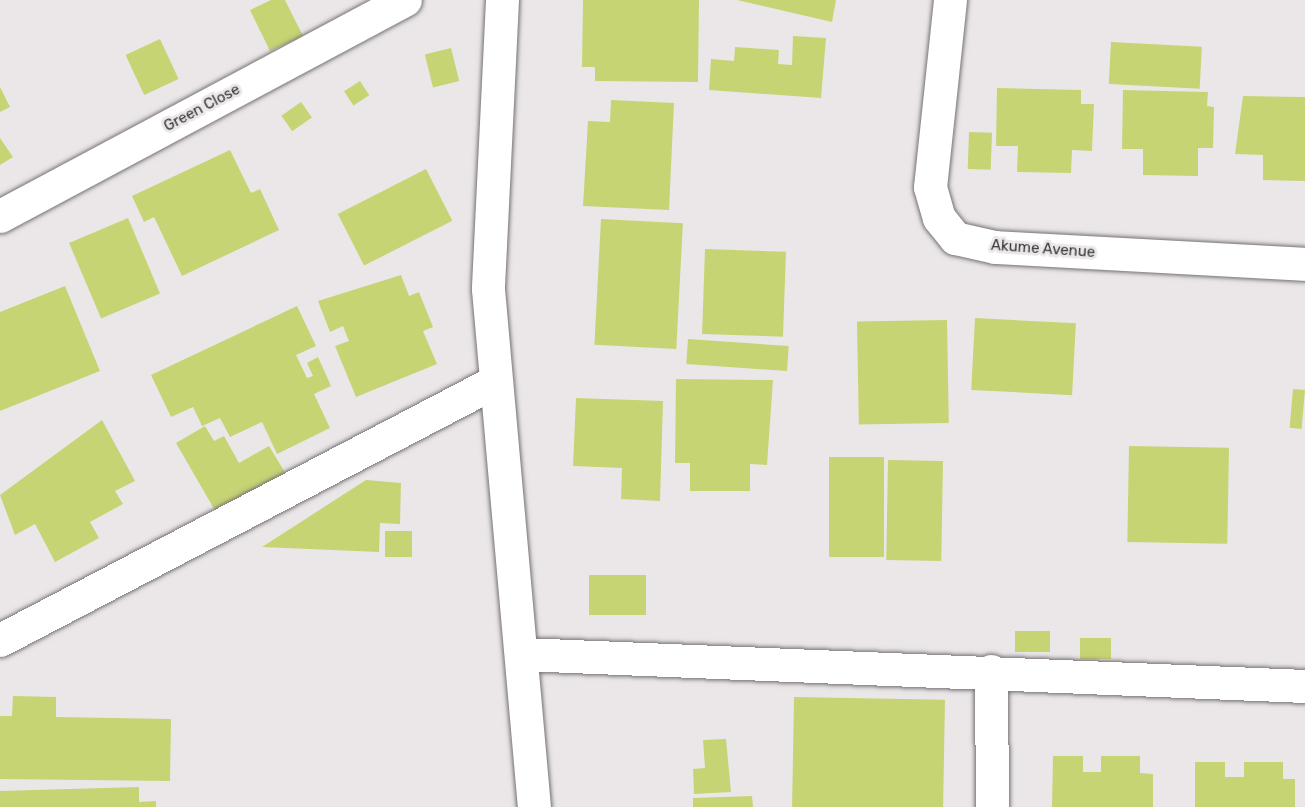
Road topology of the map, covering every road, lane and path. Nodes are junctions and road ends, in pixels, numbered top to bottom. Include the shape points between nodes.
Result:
1 (405, 0) edge
2 (502, 0) edge
3 (950, 0) edge
4 (0, 216) edge
5 (1305, 264) edge
6 (492, 383) junction
7 (0, 640) edge
8 (522, 654) junction
9 (991, 671) junction
10 (1305, 686) edge
11 (534, 807) edge
12 (992, 807) edge

1 - 4 street, Green Close
2 - 6 street via 488,247
3 - 5 street, Akume Avenue via 930,187 939,218 955,238 995,247
6 - 7 street
6 - 8 street
8 - 9 street
8 - 11 street
9 - 10 street
9 - 12 street

